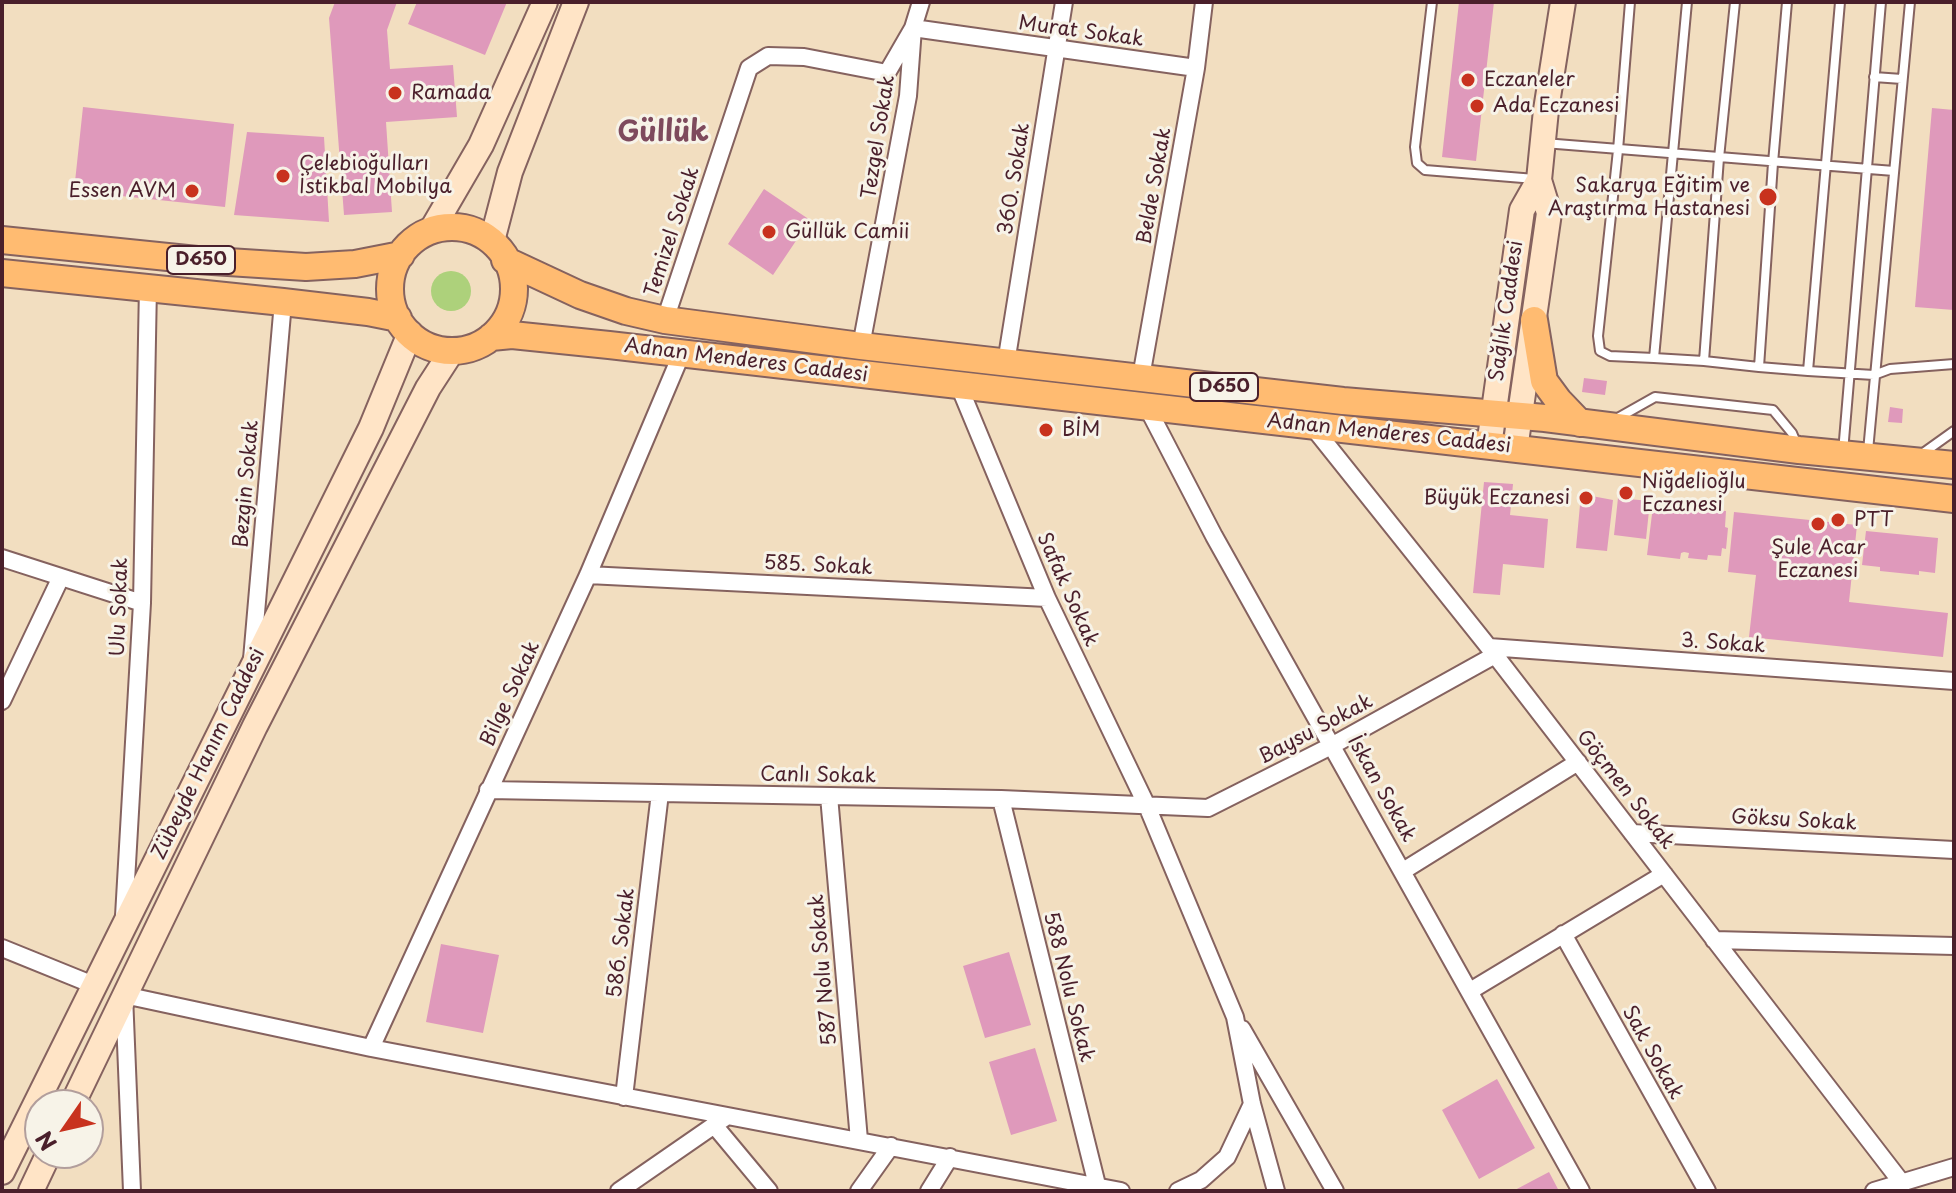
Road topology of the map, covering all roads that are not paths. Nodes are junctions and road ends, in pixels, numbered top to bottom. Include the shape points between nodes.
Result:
1 (545, 2) edge
2 (576, 2) edge
3 (921, 2) edge
4 (1064, 2) edge
5 (1204, 2) edge
6 (1432, 2) edge
7 (1563, 2) edge
8 (1630, 2) edge
9 (1687, 2) edge
10 (1735, 2) edge
11 (1787, 2) edge
12 (1840, 2) edge
13 (1881, 2) edge
14 (1910, 2) edge
15 (913, 28) junction
16 (1056, 48) junction
17 (1196, 68) junction
18 (1874, 77) junction
19 (1902, 79) junction
20 (1543, 143) junction
21 (1618, 150) junction
22 (1671, 154) junction
23 (1719, 158) junction
24 (1773, 163) junction
25 (1824, 167) junction
26 (1867, 171) junction
27 (1894, 171) junction
28 (1539, 180) junction
29 (431, 231) junction
30 (2, 240) edge
31 (499, 250) junction
32 (401, 255) junction
33 (2, 273) edge
34 (148, 286) junction
35 (283, 302) junction
36 (665, 320) junction
37 (1534, 320) junction
38 (404, 326) junction
39 (491, 337) junction
40 (861, 346) junction
41 (1501, 350) junction
42 (452, 351) junction
43 (681, 355) junction
44 (1654, 358) junction
45 (1704, 361) junction
46 (1006, 363) junction
47 (1954, 364) edge
48 (1759, 367) junction
49 (1808, 371) junction
50 (1850, 375) junction
51 (1874, 375) junction
52 (1141, 377) junction
53 (959, 386) junction
54 (1147, 407) junction
55 (1426, 408) junction
56 (1493, 414) junction
57 (1519, 417) junction
58 (1580, 423) junction
59 (1608, 425) junction
60 (1312, 426) junction
61 (1954, 431) edge
62 (1489, 446) junction
63 (1515, 449) junction
64 (1799, 450) junction
65 (1855, 454) junction
66 (1913, 460) junction
67 (1954, 465) edge
68 (1954, 499) edge
69 (2, 558) edge
70 (588, 575) junction
71 (61, 577) junction
72 (1047, 598) junction
73 (142, 603) junction
74 (1492, 651) junction
75 (251, 669) junction
76 (1954, 681) edge
77 (2, 701) edge
78 (1333, 745) junction
79 (1578, 762) junction
80 (488, 790) junction
81 (660, 793) junction
82 (829, 796) junction
83 (1001, 799) junction
84 (1147, 806) junction
85 (1632, 833) junction
86 (1954, 850) edge
87 (1403, 871) junction
88 (1664, 874) junction
89 (123, 929) junction
90 (1563, 934) junction
91 (1714, 940) junction
92 (1954, 946) edge
93 (2, 948) edge
94 (96, 986) junction
95 (1470, 991) junction
96 (124, 995) junction
97 (1235, 1017) junction
98 (371, 1048) junction
99 (80, 1089) edge
100 (624, 1097) junction
101 (1252, 1104) junction
102 (720, 1121) junction
103 (859, 1140) junction
104 (891, 1146) junction
105 (950, 1157) junction
106 (1954, 1167) edge
107 (41, 1169) edge
108 (2, 1172) edge
109 (1902, 1183) junction
110 (1063, 1185) edge
111 (1097, 1185) junction
112 (624, 1190) edge
113 (31, 1191) edge
114 (132, 1191) edge
115 (769, 1191) edge
116 (859, 1191) edge
117 (929, 1191) edge
118 (1121, 1191) edge
119 (1178, 1191) edge
120 (1276, 1191) edge
121 (1335, 1191) edge
122 (1581, 1191) edge
123 (1707, 1191) edge
124 (1874, 1191) edge

1 - 29 main road via 481,145
2 - 31 main road via 515,157
3 - 15 street
4 - 16 street, 360. Sokak
5 - 17 street, Belde Sokak
6 - 28 lane via 1417,163 1425,170
7 - 20 main road, Sağlık Caddesi
8 - 21 lane
9 - 22 lane
10 - 23 lane
11 - 24 lane
12 - 25 lane
13 - 18 lane
14 - 19 lane
15 - 16 street, Murat Sokak
15 - 36 street, Temizel Sokak via 887,73 804,57 768,56 749,68
15 - 40 street, Tezgel Sokak via 908,96
16 - 17 street, Murat Sokak
16 - 46 street, 360. Sokak
17 - 52 street, Belde Sokak
18 - 19 lane
18 - 26 lane
19 - 27 lane
20 - 21 lane
20 - 28 main road, Sağlık Caddesi
21 - 22 lane
21 - 44 lane via 1600,351
22 - 23 lane
22 - 44 lane
23 - 24 lane
23 - 45 lane
24 - 25 lane
24 - 48 lane
25 - 26 lane
25 - 49 lane
26 - 27 lane
26 - 50 lane
27 - 51 lane
28 - 37 main road, Sağlık Caddesi via 1549,213
28 - 41 main road, Sağlık Caddesi via 1522,210
29 - 31 main road via 469,230
29 - 32 main road
30 - 32 main road, D650 via 306,267
31 - 36 main road, Adnan Menderes Caddesi / D650 via 580,295
31 - 39 main road via 511,270 514,292 510,313
32 - 38 main road via 390,292
33 - 34 main road
34 - 35 main road
34 - 73 street, Ulu Sokak
35 - 38 main road via 368,312
35 - 75 street, Bezgin Sokak
36 - 40 main road, Adnan Menderes Caddesi / D650
37 - 57 main road, Sağlık Caddesi
37 - 58 main road via 1544,381
38 - 42 main road via 420,342
38 - 75 main road, Zübeyde Hanım Caddesi via 371,428
39 - 42 main road
39 - 43 main road, Adnan Menderes Caddesi via 525,336
40 - 46 main road, Adnan Menderes Caddesi / D650
41 - 55 main road via 1480,395
41 - 56 main road, Sağlık Caddesi
42 - 96 main road, Zübeyde Hanım Caddesi via 428,388 255,726
43 - 53 main road, Adnan Menderes Caddesi
43 - 70 street, Bilge Sokak
44 - 45 lane
45 - 48 lane
46 - 52 main road, Adnan Menderes Caddesi / D650
47 - 51 lane
48 - 49 lane
49 - 50 lane
50 - 51 lane
50 - 65 lane
51 - 65 lane
52 - 55 main road, Adnan Menderes Caddesi / D650
53 - 54 main road, Adnan Menderes Caddesi
53 - 72 street, Safak Sokak
54 - 60 main road, Adnan Menderes Caddesi
54 - 78 street, İskan Sokak
55 - 56 main road, Adnan Menderes Caddesi / D650
56 - 57 main road, Adnan Menderes Caddesi / D650
56 - 62 main road, Sağlık Caddesi
57 - 58 main road, Adnan Menderes Caddesi / D650
57 - 63 main road, Sağlık Caddesi
58 - 59 main road, Adnan Menderes Caddesi / D650
59 - 64 main road, Adnan Menderes Caddesi / D650
59 - 64 lane via 1655,397 1759,408 1773,410
60 - 62 main road, Adnan Menderes Caddesi
60 - 74 street, Göçmen Sokak
61 - 66 lane
62 - 63 main road, Adnan Menderes Caddesi
63 - 68 main road, Adnan Menderes Caddesi
64 - 65 main road, Adnan Menderes Caddesi / D650
65 - 66 main road, Adnan Menderes Caddesi / D650
66 - 67 main road, Adnan Menderes Caddesi / D650
69 - 71 street
70 - 72 street, 585. Sokak
70 - 80 street, Bilge Sokak
71 - 73 street
71 - 77 street
72 - 84 street, Safak Sokak
73 - 89 street, Ulu Sokak
74 - 76 street, 3. Sokak
74 - 78 street, Baysu Sokak
74 - 79 street, Göçmen Sokak
75 - 89 main road, Zübeyde Hanım Caddesi
78 - 84 street, Baysu Sokak via 1208,808
78 - 87 street, İskan Sokak
79 - 85 street, Göçmen Sokak
79 - 87 street
80 - 81 street, Canlı Sokak
80 - 98 street, Bilge Sokak
81 - 82 street, Canlı Sokak
81 - 100 street, 586. Sokak
82 - 83 street, Canlı Sokak
82 - 103 street, 587 Nolu Sokak
83 - 84 street, Canlı Sokak
83 - 111 street, 588 Nolu Sokak
84 - 97 street, Safak Sokak
85 - 86 street, Göksu Sokak
85 - 88 street, Göçmen Sokak
87 - 95 street, İskan Sokak
88 - 90 street
88 - 91 street, Göçmen Sokak
89 - 94 main road, Zübeyde Hanım Caddesi
90 - 95 street
90 - 123 street, Sak Sokak
91 - 92 street
91 - 109 street, Göçmen Sokak
93 - 94 street
94 - 108 main road, Zübeyde Hanım Caddesi
95 - 122 street, İskan Sokak
96 - 98 street
96 - 99 main road, Zübeyde Hanım Caddesi
96 - 114 street
97 - 101 street
97 - 121 street
98 - 100 street
100 - 102 street
101 - 119 street via 1227,1157 1201,1180
101 - 120 street
102 - 103 street
102 - 112 street
102 - 115 street
103 - 104 street
104 - 105 street
104 - 116 street
105 - 110 street
105 - 117 street
106 - 109 street
107 - 113 main road
109 - 124 street
110 - 111 street
111 - 118 street

